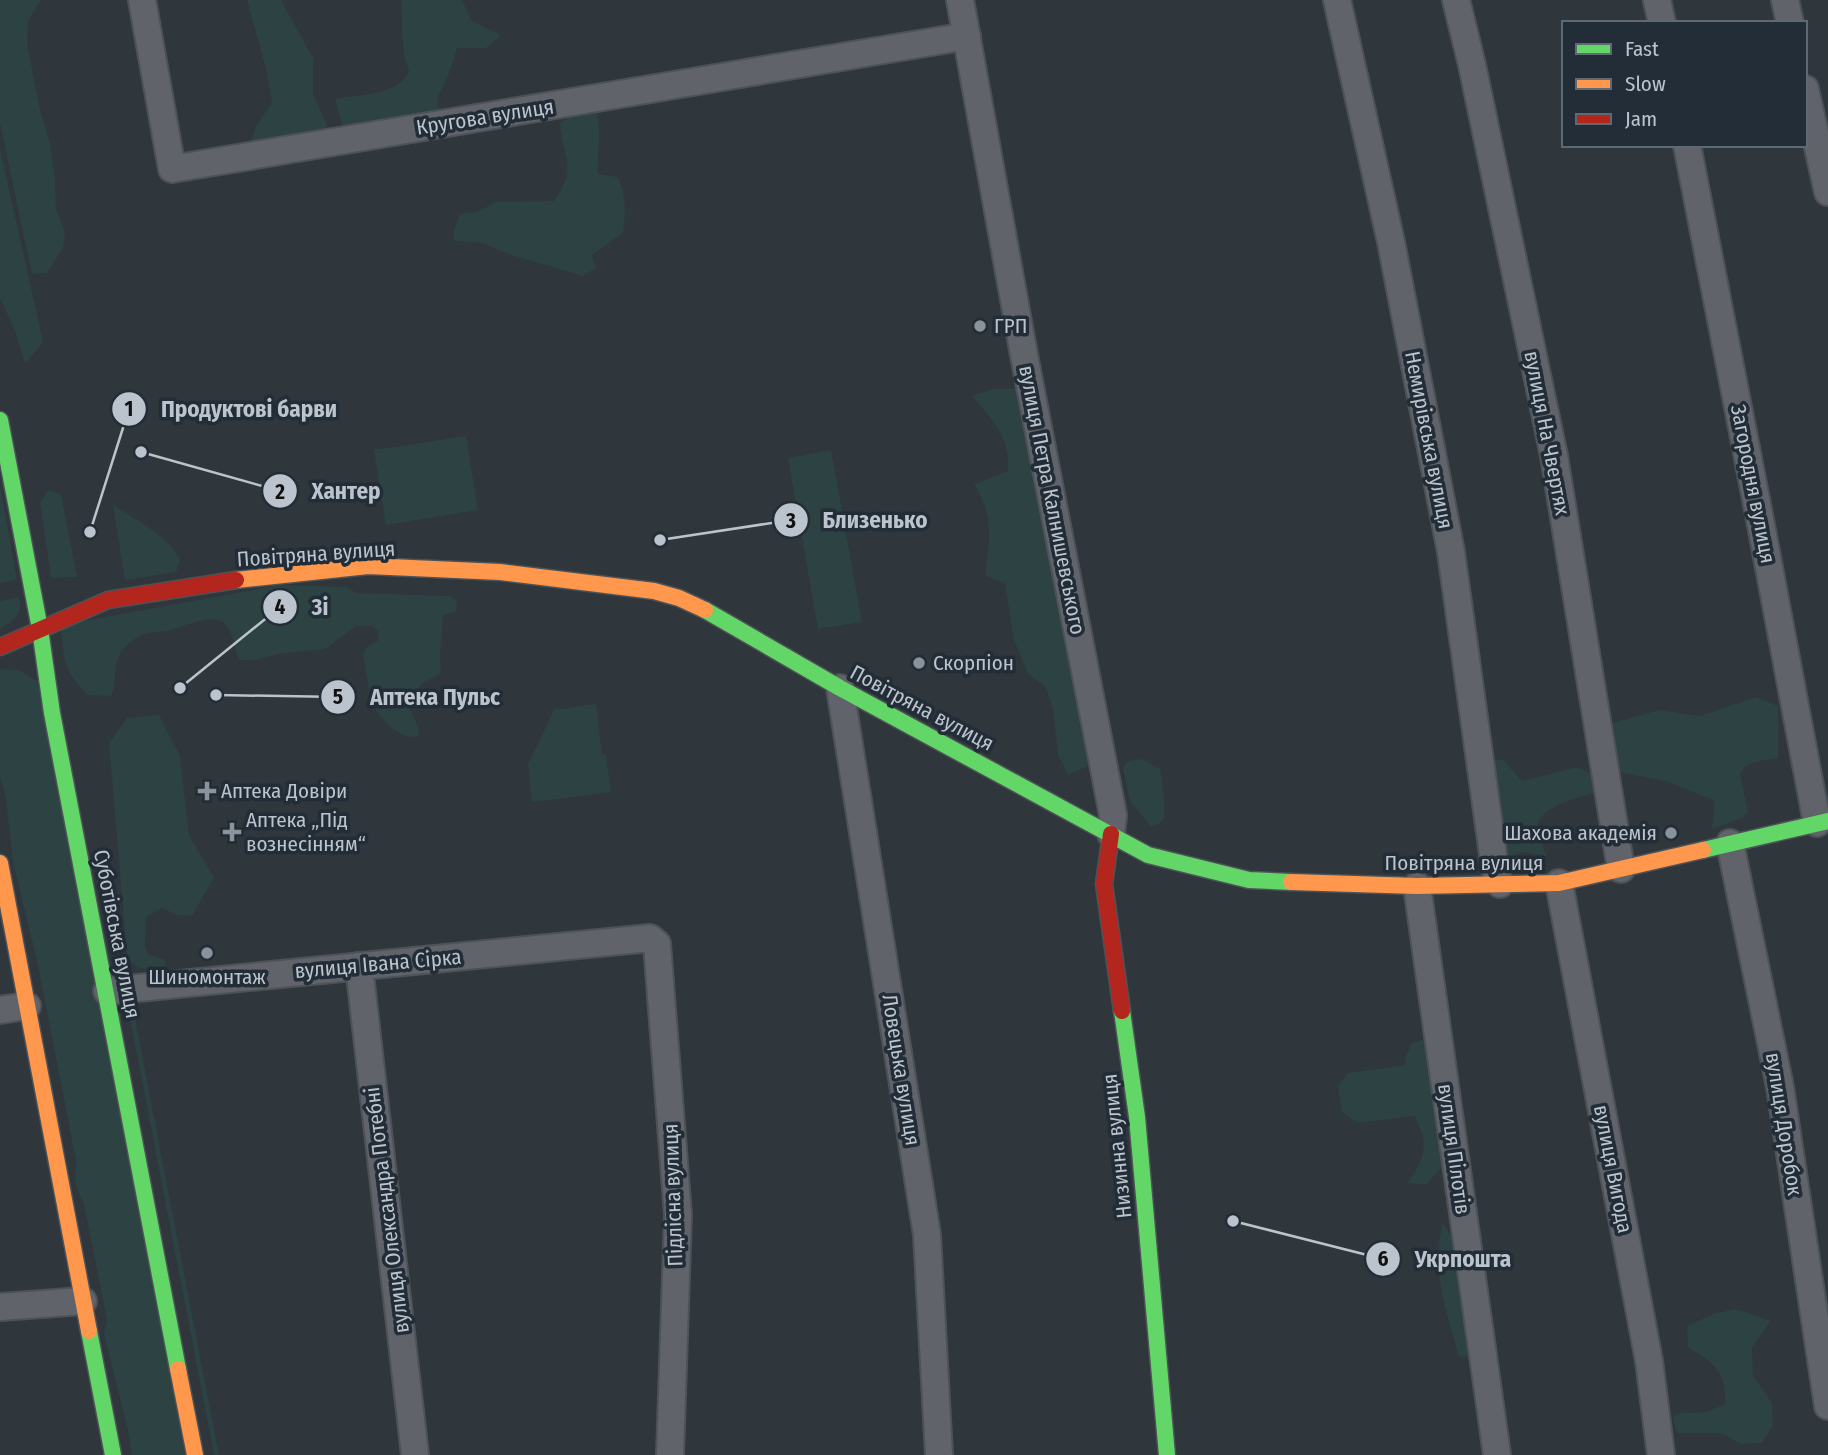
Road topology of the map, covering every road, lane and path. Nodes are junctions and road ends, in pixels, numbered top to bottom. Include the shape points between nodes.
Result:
1 (142, 0) edge
2 (960, 0) edge
3 (1337, 0) edge
4 (1456, 0) edge
5 (1657, 0) edge
6 (1785, 0) edge
7 (1662, 21) edge
8 (1790, 21) edge
9 (967, 36) junction
10 (1807, 98) edge
11 (1687, 147) edge
12 (1828, 192) edge
13 (0, 420) edge
14 (40, 629) junction
15 (0, 647) edge
16 (840, 688) junction
17 (1822, 822) edge
18 (1111, 834) junction
19 (1730, 843) junction
20 (0, 863) edge
21 (1621, 869) junction
22 (1559, 883) junction
23 (1500, 884) junction
24 (1417, 886) junction
25 (650, 938) joint
26 (359, 966) junction
27 (107, 991) junction
28 (27, 1006) junction
29 (0, 1010) edge
30 (83, 1301) junction
31 (0, 1307) edge
32 (1828, 1406) edge
33 (113, 1455) edge
34 (195, 1455) edge
35 (415, 1455) edge
36 (670, 1455) edge
37 (939, 1455) edge
38 (1167, 1455) edge
39 (1497, 1455) edge
40 (1661, 1455) edge

1 - 9 street, Кругова вулиця via 172,169
2 - 9 street, вулиця Петра Калнишевського
3 - 23 street, Немирівська вулиця via 1391,242 1451,552
4 - 21 street, вулиця На Чвертях via 1554,456
5 - 7 street
6 - 8 street
9 - 18 street, вулиця Петра Калнишевського via 1113,815
10 - 12 street
11 - 17 street, Загородня вулиця
13 - 14 street, Суботівська вулиця
14 - 15 street, Повітряна вулиця
14 - 16 street, Повітряна вулиця via 108,600 235,580 368,566 500,572 679,598
14 - 27 street, Суботівська вулиця
16 - 18 street, Повітряна вулиця
16 - 37 street, Ловецька вулиця via 927,1235
17 - 19 street, Повітряна вулиця
18 - 24 street, Повітряна вулиця via 1148,855 1249,880
18 - 38 street, Низинна вулиця via 1104,884 1137,1117
19 - 21 street, Повітряна вулиця
19 - 32 street, вулиця Доробок via 1780,1087
20 - 28 street
21 - 22 street, Повітряна вулиця
22 - 23 street, Повітряна вулиця
22 - 40 street, вулиця Вигода via 1649,1361
23 - 24 street, Повітряна вулиця
24 - 39 street, вулиця Пілотів
25 - 26 street, вулиця Івана Сірка
25 - 36 street, Підлісна вулиця via 657,944 678,1215
26 - 27 street, вулиця Івана Сірка
26 - 35 street, вулиця Олександра Потебні
27 - 34 street, Суботівська вулиця
28 - 29 street
28 - 30 street
30 - 31 street
30 - 33 street

